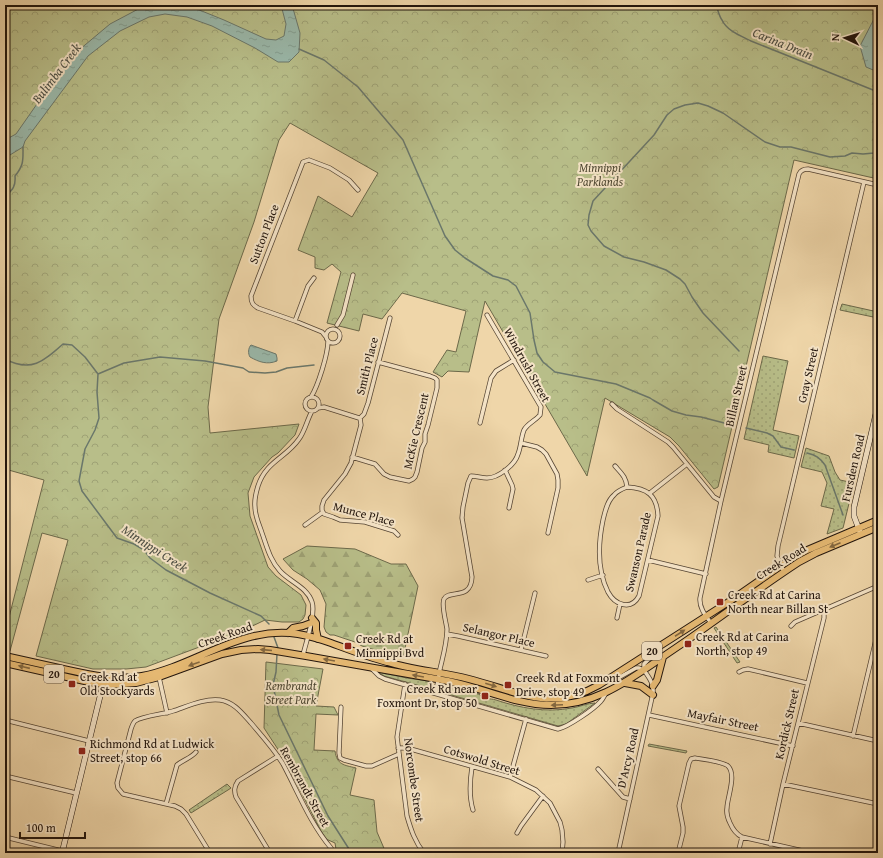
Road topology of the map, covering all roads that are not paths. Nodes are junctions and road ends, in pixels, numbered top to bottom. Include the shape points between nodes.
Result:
1 (864, 182) junction
2 (878, 185) edge
3 (358, 190) dead end
4 (354, 274) dead end
5 (314, 278) dead end
6 (488, 315) dead end
7 (390, 318) dead end
8 (296, 322) junction
9 (337, 325) dead end
10 (328, 331) junction
11 (322, 332) junction
12 (327, 339) junction
13 (334, 343) junction
14 (328, 349) junction
15 (514, 360) junction
16 (378, 362) junction
17 (315, 391) junction
18 (311, 397) junction
19 (316, 398) junction
20 (319, 401) junction
21 (612, 404) dead end
22 (878, 405) edge
23 (318, 408) junction
24 (324, 408) junction
25 (307, 410) junction
26 (312, 411) junction
27 (308, 418) junction
28 (360, 418) junction
29 (480, 423) dead end
30 (521, 443) junction
31 (352, 457) junction
32 (687, 464) junction
33 (615, 466) dead end
34 (504, 470) junction
35 (627, 487) junction
36 (650, 493) junction
37 (721, 501) junction
38 (509, 508) dead end
39 (323, 512) junction
40 (878, 520) edge
41 (305, 525) dead end
42 (878, 527) edge
43 (858, 528) junction
44 (548, 533) dead end
45 (861, 534) junction
46 (398, 535) dead end
47 (648, 560) junction
48 (781, 566) junction
49 (784, 572) junction
50 (706, 574) junction
51 (603, 575) junction
52 (588, 580) dead end
53 (878, 586) edge
54 (535, 593) dead end
55 (620, 604) junction
56 (823, 610) junction
57 (706, 616) junction
58 (616, 618) dead end
59 (311, 621) junction
60 (711, 623) junction
61 (791, 626) dead end
62 (878, 631) edge
63 (288, 633) junction
64 (447, 634) junction
65 (308, 636) junction
66 (318, 639) junction
67 (236, 641) junction
68 (241, 650) junction
69 (521, 650) junction
70 (653, 650) junction
71 (303, 655) junction
72 (5, 656) edge
73 (546, 656) dead end
74 (663, 657) junction
75 (5, 662) edge
76 (370, 668) junction
77 (644, 670) junction
78 (439, 672) junction
79 (739, 672) dead end
80 (105, 677) junction
81 (159, 677) junction
82 (612, 677) junction
83 (439, 680) junction
84 (625, 683) junction
85 (807, 683) junction
86 (103, 684) junction
87 (404, 684) junction
88 (653, 686) junction
89 (435, 693) junction
90 (606, 693) junction
91 (653, 695) junction
92 (341, 707) dead end
93 (167, 713) junction
94 (648, 715) junction
95 (526, 719) junction
96 (5, 720) edge
97 (798, 723) junction
98 (853, 736) junction
99 (89, 741) junction
100 (878, 741) edge
101 (793, 746) junction
102 (398, 748) junction
103 (196, 752) dead end
104 (399, 754) junction
105 (278, 756) junction
106 (472, 767) junction
107 (598, 769) dead end
108 (5, 776) edge
109 (510, 777) junction
110 (784, 784) junction
111 (76, 793) junction
112 (543, 796) junction
113 (630, 799) junction
114 (166, 804) junction
115 (878, 804) edge
116 (473, 810) dead end
117 (517, 833) dead end
118 (5, 837) edge
119 (742, 838) junction
120 (770, 844) junction
121 (331, 848) dead end
122 (62, 852) edge
123 (210, 853) edge
124 (270, 853) edge
125 (424, 853) edge
126 (562, 853) edge
127 (618, 853) edge
128 (678, 853) edge
129 (738, 853) edge
130 (812, 853) edge

1 - 2 street
1 - 37 street, Billan Street via 808,169 799,174
1 - 48 street, Gray Street via 778,546 777,556
3 - 8 street, Sutton Place via 349,180 330,168 309,160 302,164 251,296 253,306
4 - 9 street via 343,315
5 - 8 street via 308,286
6 - 15 street, Windrush Street
7 - 16 street, Smith Place
8 - 11 street, Sutton Place
10 - 11 street
10 - 12 street
10 - 13 street via 334,329 339,333 339,338
11 - 12 street
12 - 13 street
12 - 14 street
13 - 14 street
14 - 17 street
15 - 29 street via 496,371 491,378
15 - 30 street, Windrush Street via 541,407 538,418 524,429
16 - 28 street, Smith Place via 368,403
16 - 31 street, McKie Crescent via 437,380 417,472 409,481 390,477 375,464
17 - 18 street
17 - 19 street
18 - 19 street
18 - 25 street via 305,401
19 - 20 street
20 - 23 street
20 - 24 street
21 - 32 street via 668,442
22 - 43 main road, Fursden Road via 854,507
23 - 24 street
23 - 26 street
24 - 28 street
25 - 26 street
25 - 27 street
26 - 27 street
27 - 59 street via 299,439 283,456 273,462 262,476 255,495 255,506 270,557 280,572 307,593 311,600
28 - 31 street, Munce Place via 361,425
30 - 34 street, Windrush Street via 515,461
30 - 44 street via 542,450 557,474 558,488
31 - 39 street, Munce Place via 345,474 324,500
32 - 36 street
32 - 37 street via 714,497
33 - 35 street via 624,476
34 - 38 street via 513,489
34 - 64 street via 492,477 471,476 468,483 462,518 472,583 465,592 444,598
35 - 36 street via 643,489
35 - 51 street, Swanson Parade via 613,495 604,513 599,544
36 - 47 street, Swanson Parade via 656,501 658,516
37 - 50 street, Billan Street
39 - 41 street
39 - 46 street, Munce Place via 340,520 365,522 394,531
40 - 43 main road, Creek Road / 20
42 - 45 main road, Creek Road / 20
43 - 45 main road, Fursden Road
43 - 48 main road, Creek Road / 20 via 805,550
45 -> 49 main road, Creek Road / 20 via 810,556
47 - 50 street
47 - 55 street, Swanson Parade via 637,600 632,604
48 - 49 street, Gray Street
48 - 57 main road, Creek Road / 20
49 - 60 main road, Creek Road / 20
50 - 57 street, Billan Street via 700,601
51 - 52 street
51 - 55 street, Swanson Parade via 611,597
53 - 56 street
54 - 69 street
55 - 58 street
56 - 61 street
56 - 85 street, Kordick Street via 824,618
57 - 60 street, Billan Street
70 -> 57 main road, Creek Road / 20
59 - 63 main road via 293,628
59 - 65 street
59 - 66 main road via 316,623
60 - 74 main road, Creek Road / 20
62 - 98 street
63 - 65 main road, Creek Road / 20
63 - 67 main road, Creek Road / 20 via 264,634
64 - 69 street, Selangor Place
64 - 78 street
65 - 66 main road, Creek Road / 20
65 - 71 street
66 - 78 main road, Creek Road / 20 via 387,662
67 - 68 main road
67 - 80 main road, Creek Road / 20 via 156,672 133,677
71 -> 68 main road, Creek Road / 20
68 -> 81 main road, Creek Road / 20
69 - 73 street, Selangor Place
70 - 77 street, Creek Road via 651,657 644,664
70 - 82 main road, Creek Road / 20
76 -> 71 main road, Creek Road / 20
72 - 80 main road, Creek Road / 20
74 - 77 main road, Creek Road / 20
74 - 88 main road
86 -> 75 main road, Creek Road / 20
83 -> 76 main road, Creek Road / 20
76 - 87 street, Creek Road via 385,679
77 - 82 street, Creek Road via 636,668 620,677
77 - 84 main road, Creek Road / 20
77 - 88 street, D'Arcy Road
78 -> 82 main road, Creek Road / 20 via 528,696 546,698 561,698 582,693
78 - 83 street
79 - 85 street via 748,669
80 - 86 main road
81 - 86 main road, Creek Road / 20 via 122,685
81 - 93 street
83 - 89 street
90 -> 83 main road, Creek Road / 20 via 575,703 544,705
84 - 90 main road, Creek Road / 20
84 - 91 main road via 641,686
85 - 97 street, Kordick Street
86 - 99 main road
87 - 89 street, Creek Road
87 - 102 street, Norcombe Street via 397,737
88 - 91 street, D'Arcy Road
89 - 95 street, Creek Road
90 - 95 street, Creek Road via 599,703 561,728
91 - 94 street, D'Arcy Road
92 - 104 street via 340,758 372,766
93 - 105 street, Rembrandt Street via 213,699 231,703 239,709
93 - 114 street, Rembrandt Street via 135,721 130,729 117,783 123,794
94 - 101 street, Mayfair Street
94 - 113 street, D'Arcy Road
95 - 109 street
96 - 99 street
97 - 98 street
97 - 101 street, Kordick Street
98 - 100 street
99 - 111 main road
101 - 110 street, Kordick Street
102 - 104 street, Norcombe Street
102 - 106 street, Cotswold Street via 407,748
103 - 114 street via 177,765
104 - 125 street, Norcombe Street via 410,828
105 - 121 street, Rembrandt Street via 311,819
105 - 124 street via 238,781 234,790
106 - 109 street, Cotswold Street
106 - 116 street via 470,803
107 - 113 street via 623,797
108 - 111 street
109 - 112 street, Cotswold Street
110 - 115 street
110 - 120 street, Kordick Street
111 - 122 main road
112 - 117 street
112 - 126 street, Cotswold Street via 550,803 560,822
113 - 127 street, D'Arcy Road
114 - 123 street, Rembrandt Street via 181,809 186,814
118 - 122 street
119 - 120 street
119 - 128 street via 733,830 727,814 732,783 729,767 695,758 689,763 679,806 683,833
119 - 129 street
120 - 130 street

